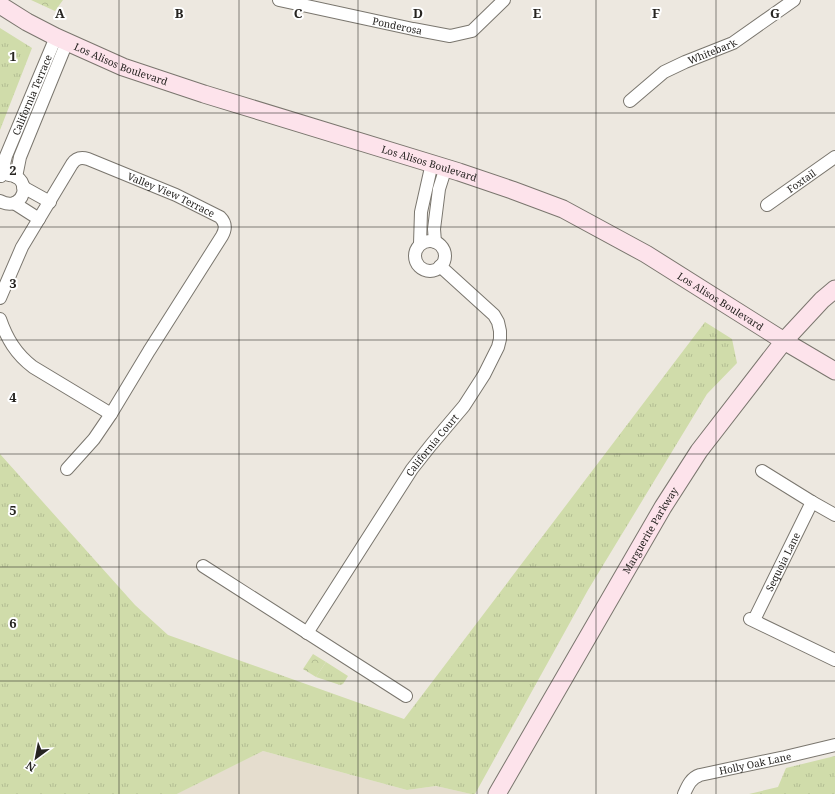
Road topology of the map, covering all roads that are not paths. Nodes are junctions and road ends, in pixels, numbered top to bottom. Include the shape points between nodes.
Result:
1 (279, 0) edge
2 (504, 0) edge
3 (794, 0) edge
4 (0, 5) edge
5 (62, 40) junction
6 (630, 101) dead end
7 (835, 157) edge
8 (439, 165) junction
9 (16, 176) junction
10 (1, 177) edge
11 (23, 187) junction
12 (0, 202) edge
13 (50, 202) junction
14 (14, 204) junction
15 (767, 205) dead end
16 (39, 219) junction
17 (435, 242) junction
18 (420, 244) junction
19 (440, 266) junction
20 (835, 289) edge
21 (0, 298) edge
22 (0, 319) edge
23 (784, 341) junction
24 (835, 370) edge
25 (111, 414) junction
26 (67, 469) dead end
27 (762, 471) dead end
28 (812, 502) junction
29 (835, 515) edge
30 (203, 566) dead end
31 (307, 633) junction
32 (835, 660) edge
33 (406, 696) dead end
34 (835, 745) edge
35 (497, 794) edge
36 (684, 794) edge

1 - 2 street, Ponderosa via 450,36 472,31
3 - 6 street, Whitebark via 734,43 664,72
4 - 5 main road, Los Alisos Boulevard
5 - 8 main road, Los Alisos Boulevard via 123,67 165,81
5 - 9 street, California Terrace
5 - 10 street, California Terrace via 6,156
7 - 15 street, Foxtail
8 - 17 street
8 - 18 street via 421,212
8 - 23 main road, Los Alisos Boulevard via 563,209 646,254
9 - 10 street, California Terrace
9 - 11 street
11 - 13 street
11 - 14 street via 22,197
12 - 14 street
13 - 16 street, Valley View Terrace
13 - 25 street, Valley View Terrace via 74,161 84,158 187,201 220,217 225,224 222,236
14 - 16 street
16 - 21 street, Valley View Terrace via 22,247
17 - 18 street
17 - 19 street via 444,252
18 - 19 street via 415,255 418,264 426,270
19 - 31 street, California Court via 494,315 500,330 498,347 464,406 412,470
20 - 23 main road, Marguerite Parkway
22 - 25 street via 12,344 24,360
23 - 24 main road, Los Alisos Boulevard
23 - 35 main road, Marguerite Parkway via 699,451 663,507
25 - 26 street, Valley View Terrace
27 - 28 street
28 - 29 street
28 - 32 street, Sequoia Lane via 752,620
30 - 31 street
31 - 33 street
34 - 36 street, Holly Oak Lane via 700,775 692,779

